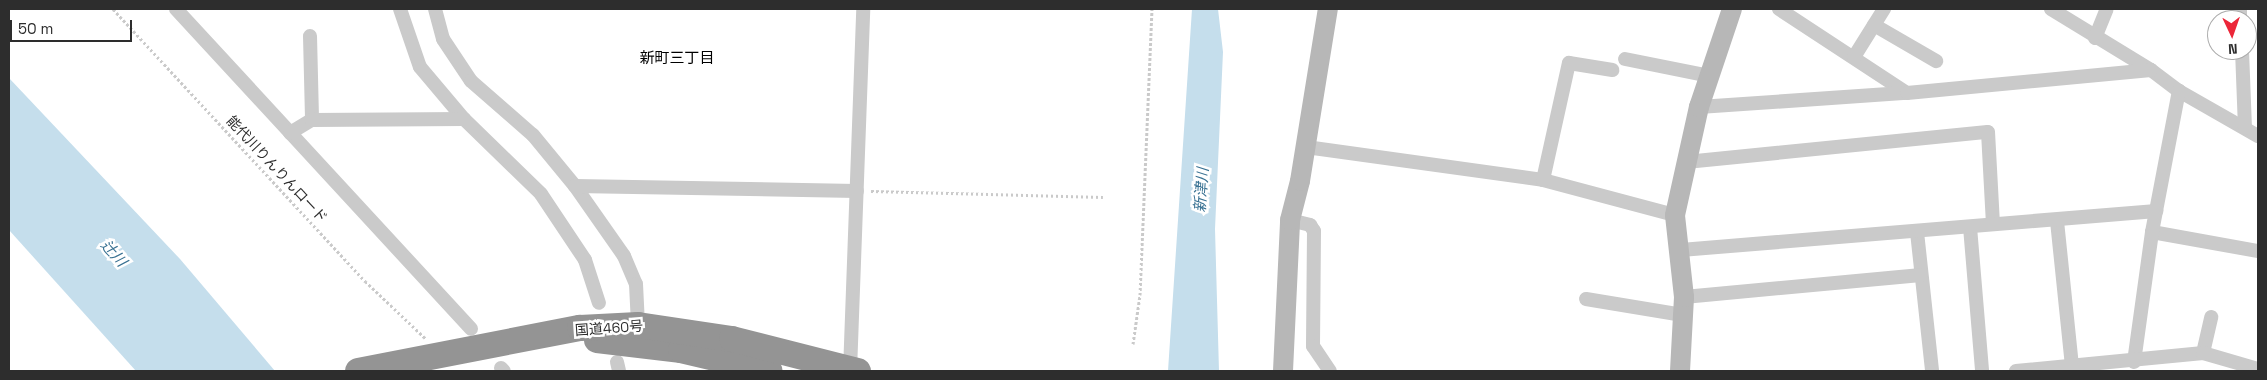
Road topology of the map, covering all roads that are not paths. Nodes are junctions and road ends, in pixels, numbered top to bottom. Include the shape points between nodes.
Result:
1 (176, 9) edge
2 (400, 9) edge
3 (435, 9) edge
4 (863, 9) edge
5 (1328, 9) edge
6 (1732, 9) edge
7 (1779, 9) edge
8 (1884, 9) edge
9 (2051, 9) edge
10 (2107, 9) edge
11 (1874, 26) junction
12 (310, 36) dead end
13 (2095, 38) junction
14 (1854, 57) junction
15 (1625, 59) dead end
16 (2242, 60) edge
17 (1936, 61) dead end
18 (1612, 70) dead end
19 (2151, 70) junction
20 (1710, 76) junction
21 (2179, 91) junction
22 (1907, 93) junction
23 (1699, 107) junction
24 (464, 119) junction
25 (312, 120) junction
26 (2245, 128) junction
27 (290, 133) junction
28 (2258, 136) edge
29 (1306, 147) junction
30 (1686, 162) junction
31 (1543, 180) junction
32 (575, 186) junction
33 (857, 190) junction
34 (2156, 211) junction
35 (1675, 216) junction
36 (1290, 220) junction
37 (2057, 221) junction
38 (1993, 224) junction
39 (1970, 227) junction
40 (1917, 232) junction
41 (2152, 232) junction
42 (1681, 250) junction
43 (2258, 251) edge
44 (1922, 275) junction
45 (1586, 299) dead end
46 (599, 303) dead end
47 (1684, 306) junction
48 (2211, 316) dead end
49 (638, 325) junction
50 (471, 329) dead end
51 (539, 337) junction
52 (2203, 353) junction
53 (2134, 362) junction
54 (2072, 366) junction
55 (2258, 368) edge
56 (358, 371) edge
57 (770, 371) edge
58 (853, 371) edge
59 (1283, 371) edge
60 (1330, 371) edge
61 (1680, 371) edge
62 (1932, 371) edge
63 (1982, 371) edge
64 (2016, 371) edge

1 - 27 street
2 - 24 street via 420,67
3 - 32 street via 443,39 471,81 533,134
4 - 33 street
5 - 29 street
6 - 20 street
7 - 14 street
8 - 11 street
9 - 13 street
10 - 13 street
11 - 14 street
11 - 17 street
12 - 25 street
13 - 19 street
14 - 22 street
15 - 20 street
16 - 26 street
18 - 31 street via 1568,63
19 - 21 street
19 - 22 street
20 - 23 street
21 - 26 street
21 - 34 street
22 - 23 street
23 - 30 street
24 - 25 street
24 - 46 street via 541,194 585,260
25 - 27 street
26 - 28 street
27 - 50 street
29 - 31 street
29 - 36 street
30 - 35 street
30 - 38 street via 1988,132
31 - 35 street
32 - 33 street
32 - 49 street via 624,256 636,284
33 - 58 street
34 - 37 street
34 - 41 street
35 - 42 street
36 - 59 street
36 - 60 street via 1310,225 1314,232 1312,346
37 - 38 street
37 - 54 street
38 - 39 street
39 - 40 street
39 - 63 street
40 - 42 street
40 - 44 street
41 - 43 street
41 - 53 street
42 - 47 street
44 - 47 street
44 - 62 street
45 - 47 street
47 - 61 street
48 - 52 street
49 - 51 highway, 国道460号 via 580,328
49 - 58 highway, 国道460号 via 732,339
51 - 56 highway, 国道460号 via 426,350
51 - 57 highway via 681,350
52 - 53 street
52 - 55 street
53 - 54 street
54 - 64 street

